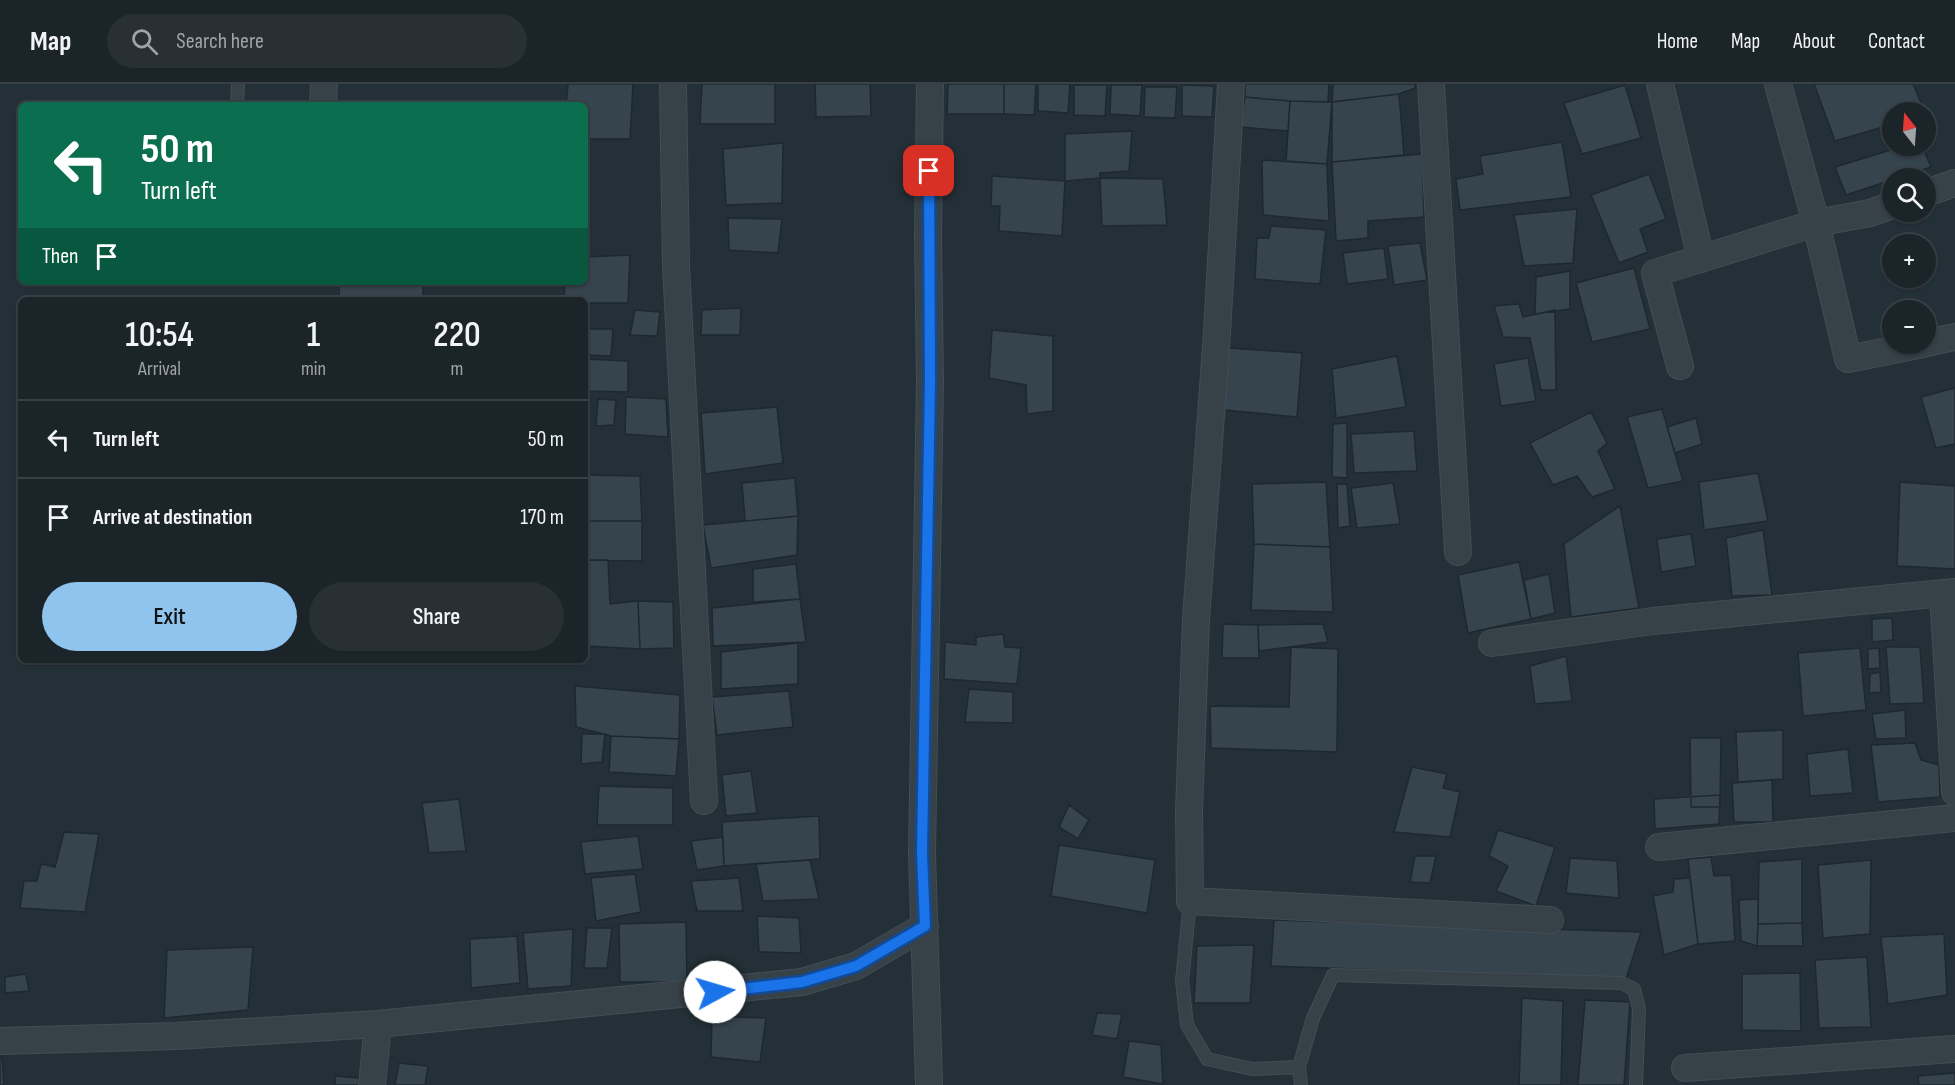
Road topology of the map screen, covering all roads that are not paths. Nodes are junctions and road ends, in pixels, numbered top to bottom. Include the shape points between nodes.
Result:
1 (238, 84) edge
2 (324, 84) edge
3 (672, 84) edge
4 (930, 84) edge
5 (1231, 84) edge
6 (1431, 84) edge
7 (1660, 84) edge
8 (1778, 84) edge
9 (237, 102) edge
10 (323, 102) edge
11 (1955, 183) edge
12 (1936, 190) edge
13 (1882, 209) edge
14 (1816, 223) junction
15 (1701, 259) junction
16 (1955, 337) edge
17 (1936, 341) edge
18 (1882, 352) edge
19 (1680, 366) dead end
20 (1458, 552) dead end
21 (1949, 593) edge
22 (1492, 643) dead end
23 (1955, 792) edge
24 (704, 801) dead end
25 (1955, 818) edge
26 (1659, 847) dead end
27 (1190, 901) junction
28 (1550, 920) dead end
29 (925, 926) junction
30 (378, 1024) junction
31 (0, 1041) edge
32 (1955, 1049) edge
33 (1299, 1067) junction
34 (1685, 1068) dead end
35 (372, 1085) edge
36 (929, 1085) edge
37 (1301, 1085) edge
38 (1636, 1085) edge

1 - 9 lane
2 - 10 street
3 - 24 street via 676,278
4 - 29 street via 930,381 922,853
5 - 27 street via 1196,619
6 - 20 street
7 - 15 street
8 - 14 street
11 - 12 street
13 - 14 street
14 - 15 street
14 - 18 street via 1848,359
15 - 19 street via 1655,273
16 - 17 street
21 - 22 street via 1653,621
21 - 23 street
25 - 26 street
27 - 28 street
27 - 33 lane via 1182,981 1187,1025 1207,1059 1252,1069
29 - 30 street via 856,966 802,982
29 - 36 street
30 - 31 street
30 - 35 street
32 - 34 street
33 - 37 lane
33 - 38 lane via 1313,1018 1333,975 1621,983 1634,989 1639,1009

